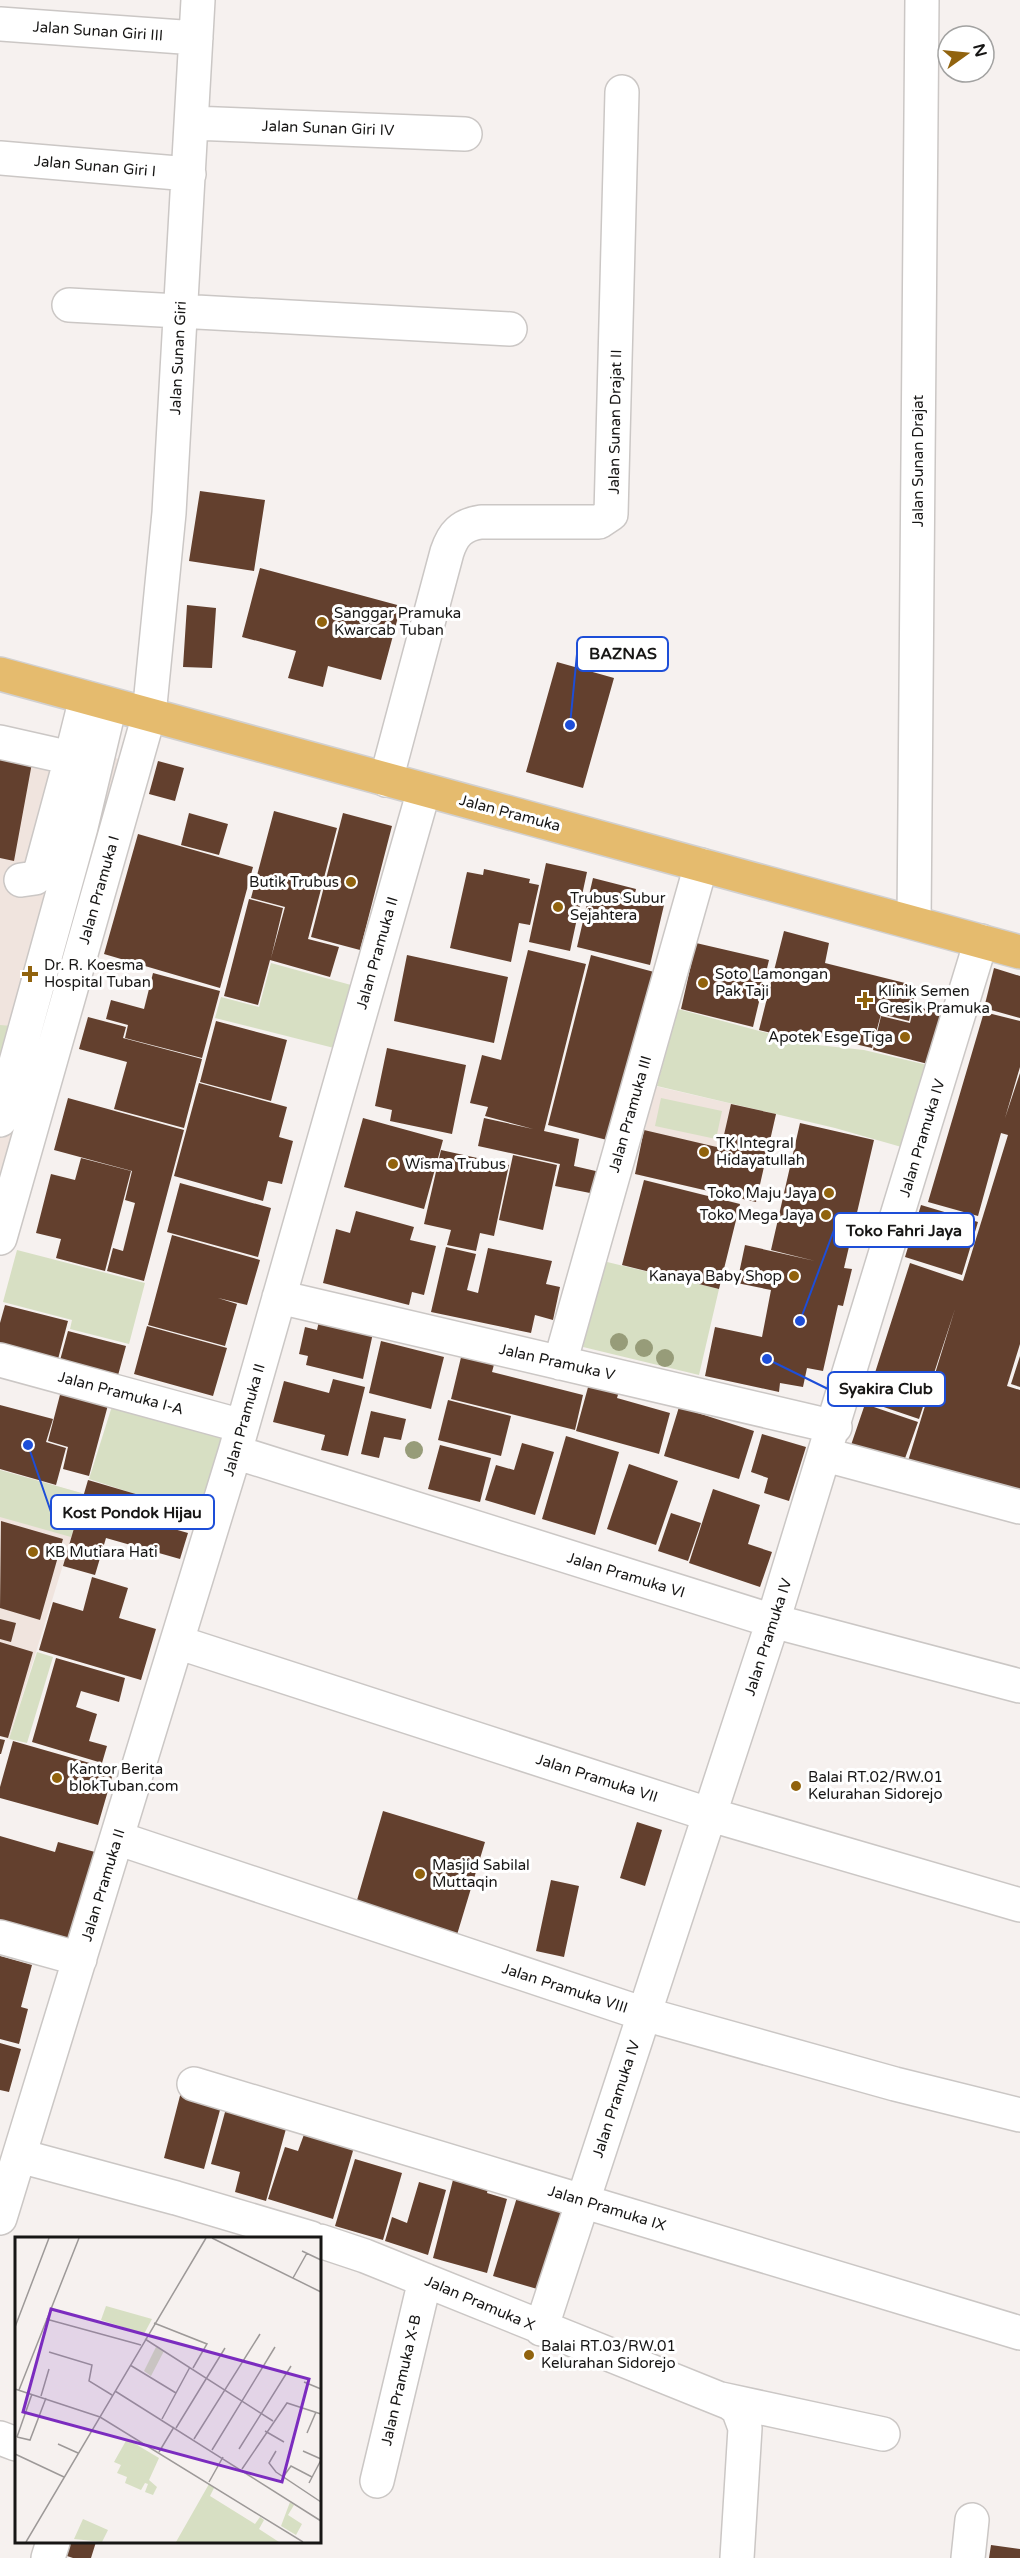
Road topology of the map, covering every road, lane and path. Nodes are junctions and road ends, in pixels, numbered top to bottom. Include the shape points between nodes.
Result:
1 (198, 0) edge
2 (922, 0) edge
3 (0, 24) edge
4 (196, 38) junction
5 (622, 92) dead end
6 (192, 123) junction
7 (465, 134) dead end
8 (0, 158) edge
9 (189, 174) junction
10 (69, 305) dead end
11 (181, 312) junction
12 (510, 329) dead end
13 (0, 674) edge
14 (98, 701) junction
15 (149, 715) junction
16 (0, 742) edge
17 (70, 758) junction
18 (386, 780) junction
19 (424, 790) junction
20 (700, 865) junction
21 (21, 880) dead end
22 (914, 922) junction
23 (981, 941) junction
24 (1020, 952) edge
25 (0, 1120) edge
26 (0, 1238) edge
27 (279, 1297) junction
28 (0, 1360) edge
29 (560, 1363) junction
30 (238, 1439) junction
31 (830, 1441) junction
32 (1020, 1507) edge
33 (773, 1621) junction
34 (177, 1642) junction
35 (1020, 1686) edge
36 (711, 1815) junction
37 (117, 1839) junction
38 (1020, 1905) edge
39 (0, 1936) edge
40 (80, 1959) junction
41 (644, 2014) junction
42 (194, 2084) dead end
43 (1020, 2115) edge
44 (20, 2156) junction
45 (582, 2201) junction
46 (0, 2218) edge
47 (308, 2237) edge
48 (321, 2241) edge
49 (425, 2280) junction
50 (541, 2329) junction
51 (1020, 2332) edge
52 (727, 2403) junction
53 (883, 2434) dead end
54 (0, 2438) edge
55 (15, 2444) edge
56 (377, 2481) dead end
57 (972, 2520) dead end
58 (53, 2543) edge
59 (49, 2558) edge
60 (737, 2558) edge
61 (968, 2558) edge

1 - 4 street, Jalan Sunan Giri
2 - 22 street, Jalan Sunan Drajat
3 - 4 street, Jalan Sunan Giri III
4 - 6 street, Jalan Sunan Giri
5 - 18 street, Jalan Sunan Drajat II via 611,514 599,522 481,522 458,530 447,552
6 - 7 street, Jalan Sunan Giri IV
6 - 9 street, Jalan Sunan Giri
8 - 9 street, Jalan Sunan Giri I
9 - 11 street, Jalan Sunan Giri
10 - 11 street
11 - 12 street
11 - 15 street, Jalan Sunan Giri via 169,513
13 - 14 main road, Jalan Pramuka
14 - 15 main road, Jalan Pramuka
14 - 17 street
14 - 25 street via 81,827
15 - 18 main road, Jalan Pramuka
15 - 26 street, Jalan Pramuka I
16 - 17 street
17 - 21 street via 41,869 35,878
18 - 19 main road, Jalan Pramuka
19 - 20 main road, Jalan Pramuka
19 - 27 street, Jalan Pramuka II
20 - 22 main road, Jalan Pramuka
20 - 29 street, Jalan Pramuka III
22 - 23 main road, Jalan Pramuka
23 - 24 main road, Jalan Pramuka
23 - 31 street, Jalan Pramuka IV
27 - 29 street, Jalan Pramuka V
27 - 30 street, Jalan Pramuka II
28 - 30 street, Jalan Pramuka I-A
29 - 31 street, Jalan Pramuka V
30 - 33 street, Jalan Pramuka VI
30 - 34 street, Jalan Pramuka II
31 - 32 street, Jalan Pramuka V
31 - 33 street, Jalan Pramuka IV
33 - 35 street, Jalan Pramuka VI
33 - 36 street, Jalan Pramuka IV
34 - 36 street, Jalan Pramuka VII
34 - 37 street, Jalan Pramuka II
36 - 38 street, Jalan Pramuka VII
36 - 41 street, Jalan Pramuka IV
37 - 40 street, Jalan Pramuka II
37 - 41 street, Jalan Pramuka VIII
39 - 40 street
40 - 44 street, Jalan Pramuka II
41 - 43 street, Jalan Pramuka VIII
41 - 45 street, Jalan Pramuka IV
42 - 45 street, Jalan Pramuka IX
44 - 46 street, Jalan Pramuka II
44 - 47 street
45 - 50 street, Jalan Pramuka IV
45 - 51 street, Jalan Pramuka IX
48 - 49 street, Jalan Pramuka X
49 - 50 street, Jalan Pramuka X
49 - 56 street, Jalan Pramuka X-B
50 - 52 street, Jalan Pramuka X
52 - 53 street, Jalan Pramuka X
52 - 60 street via 743,2418 745,2439
54 - 55 street
57 - 61 street
58 - 59 street

